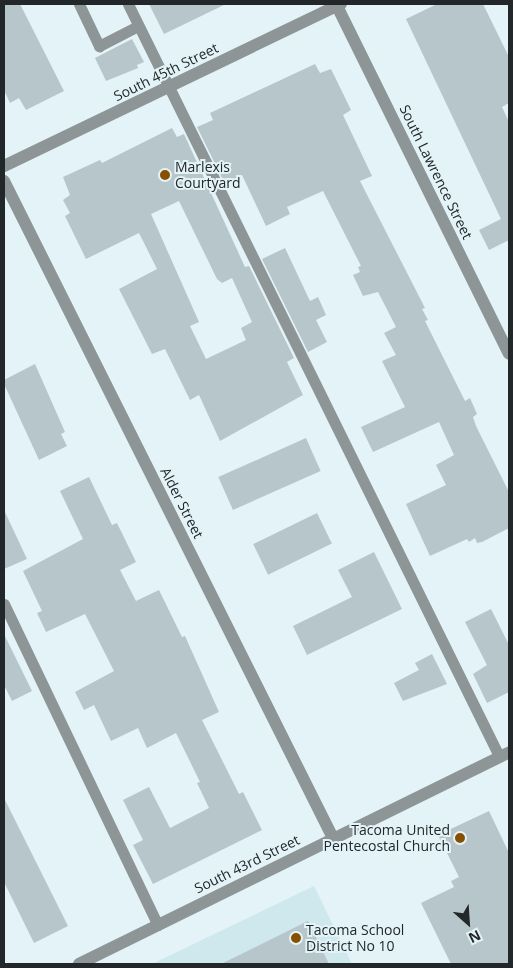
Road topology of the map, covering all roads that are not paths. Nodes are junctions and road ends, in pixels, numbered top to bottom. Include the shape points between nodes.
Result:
1 (79, 4) edge
2 (128, 4) edge
3 (338, 4) edge
4 (138, 26) junction
5 (168, 88) junction
6 (4, 166) edge
7 (4, 181) edge
8 (509, 354) edge
9 (4, 604) edge
10 (504, 754) edge
11 (333, 838) junction
12 (158, 925) junction
13 (79, 964) edge

1 - 4 lane via 99,46
2 - 4 lane
3 - 5 street, South 45th Street
3 - 8 street, South Lawrence Street
4 - 5 lane
5 - 6 street, South 45th Street
5 - 10 lane
7 - 11 street, Alder Street
9 - 12 lane
10 - 11 street, South 43rd Street
11 - 12 street, South 43rd Street
12 - 13 street, South 43rd Street

